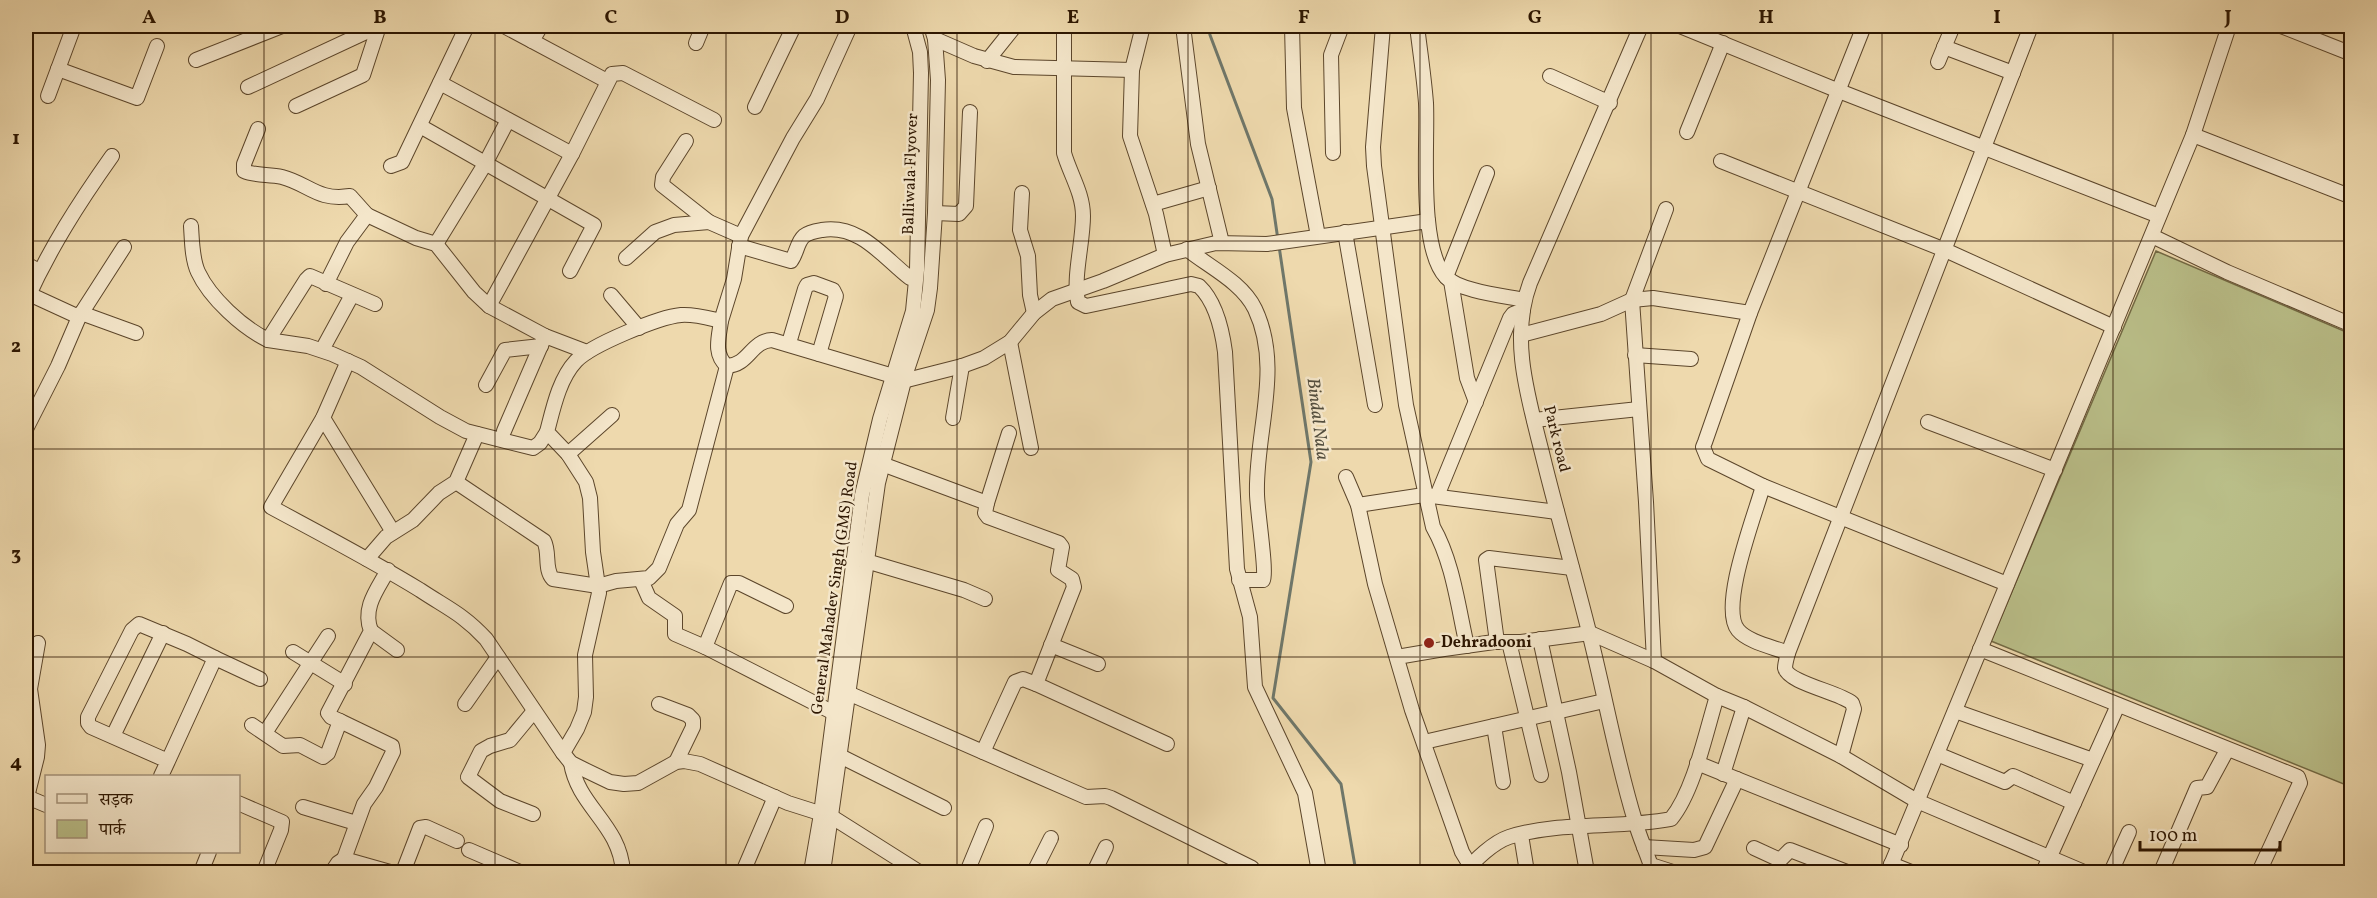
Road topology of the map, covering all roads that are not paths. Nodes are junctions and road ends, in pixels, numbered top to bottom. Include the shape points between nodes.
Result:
1 (74, 26) edge
2 (282, 26) edge
3 (379, 26) edge
4 (467, 26) edge
5 (504, 26) edge
6 (541, 26) edge
7 (704, 26) edge
8 (794, 26) edge
9 (850, 26) edge
10 (906, 26) edge
11 (913, 26) edge
12 (921, 26) edge
13 (1015, 26) edge
14 (1064, 26) edge
15 (1143, 26) edge
16 (1183, 26) edge
17 (1292, 26) edge
18 (1342, 26) edge
19 (1383, 26) edge
20 (1417, 26) edge
21 (1641, 26) edge
22 (1680, 26) edge
23 (1864, 26) edge
24 (1953, 26) edge
25 (2229, 26) edge
26 (2281, 26) edge
27 (2026, 27) edge
28 (259, 30) edge
29 (933, 32) edge
30 (532, 41) junction
31 (696, 43) dead end
32 (1723, 43) junction
33 (157, 46) dead end
34 (1944, 47) junction
35 (2352, 54) edge
36 (196, 60) dead end
37 (987, 60) junction
38 (1938, 62) dead end
39 (58, 69) junction
40 (1065, 70) junction
41 (1132, 70) junction
42 (2013, 73) junction
43 (1550, 76) dead end
44 (607, 81) junction
45 (440, 83) junction
46 (249, 87) dead end
47 (1839, 91) junction
48 (48, 96) dead end
49 (1610, 103) junction
50 (296, 106) dead end
51 (755, 107) dead end
52 (970, 112) dead end
53 (508, 120) junction
54 (714, 120) dead end
55 (420, 126) junction
56 (258, 129) dead end
57 (1688, 132) dead end
58 (2193, 135) junction
59 (686, 141) dead end
60 (1985, 148) junction
61 (1333, 153) dead end
62 (572, 154) junction
63 (112, 156) dead end
64 (1721, 160) dead end
65 (485, 164) junction
66 (391, 166) dead end
67 (1487, 173) dead end
68 (1209, 188) junction
69 (1799, 191) junction
70 (1022, 193) dead end
71 (2352, 197) edge
72 (547, 200) junction
73 (1153, 204) junction
74 (1666, 209) dead end
75 (934, 213) junction
76 (367, 215) junction
77 (2159, 216) junction
78 (1428, 221) junction
79 (709, 222) junction
80 (191, 226) dead end
81 (1381, 226) junction
82 (1345, 232) junction
83 (1318, 236) junction
84 (2152, 236) junction
85 (740, 241) junction
86 (436, 243) junction
87 (1222, 243) junction
88 (124, 248) dead end
89 (1187, 249) junction
90 (1945, 250) junction
91 (1165, 255) junction
92 (626, 258) dead end
93 (26, 264) edge
94 (39, 271) junction
95 (570, 271) dead end
96 (910, 278) junction
97 (1448, 279) junction
98 (326, 284) junction
99 (1077, 291) junction
100 (611, 295) dead end
101 (352, 296) junction
102 (27, 297) edge
103 (1632, 300) junction
104 (375, 304) dead end
105 (1523, 305) junction
106 (489, 306) junction
107 (1034, 313) junction
108 (1750, 313) junction
109 (80, 315) junction
110 (916, 317) junction
111 (2350, 320) edge
112 (721, 321) junction
113 (2114, 327) junction
114 (639, 328) junction
115 (136, 333) dead end
116 (1521, 334) junction
117 (268, 340) junction
118 (543, 341) junction
119 (1010, 342) junction
120 (789, 344) junction
121 (322, 350) junction
122 (587, 352) junction
123 (819, 354) junction
124 (1635, 355) junction
125 (1691, 359) dead end
126 (348, 361) junction
127 (727, 366) junction
128 (962, 366) junction
129 (898, 379) junction
130 (486, 385) dead end
131 (1476, 402) junction
132 (1375, 405) dead end
133 (1639, 409) junction
134 (612, 415) dead end
135 (323, 418) junction
136 (953, 418) dead end
137 (1534, 420) junction
138 (1928, 422) dead end
139 (26, 429) edge
140 (504, 431) dead end
141 (547, 432) junction
142 (1009, 433) dead end
143 (477, 434) junction
144 (1031, 448) dead end
145 (568, 454) junction
146 (882, 464) junction
147 (2055, 470) junction
148 (1346, 477) dead end
149 (456, 482) junction
150 (1763, 486) junction
151 (1431, 496) junction
152 (987, 503) junction
153 (1358, 505) junction
154 (1557, 512) junction
155 (1841, 518) junction
156 (393, 532) junction
157 (368, 559) junction
158 (866, 561) junction
159 (1572, 568) junction
160 (388, 570) junction
161 (1239, 579) junction
162 (641, 580) junction
163 (2007, 584) junction
164 (598, 586) junction
165 (985, 599) dead end
166 (786, 606) dead end
167 (371, 631) junction
168 (163, 633) junction
169 (1590, 633) junction
170 (328, 636) dead end
171 (1540, 639) junction
172 (1503, 642) junction
173 (1051, 645) junction
174 (1467, 646) junction
175 (705, 647) junction
176 (1980, 649) junction
177 (397, 650) dead end
178 (292, 652) dead end
179 (1788, 653) junction
180 (26, 654) edge
181 (498, 657) junction
182 (1397, 657) junction
183 (215, 658) junction
184 (1654, 661) junction
185 (311, 663) junction
186 (1098, 664) dead end
187 (260, 679) dead end
188 (345, 684) junction
189 (1036, 684) junction
190 (848, 693) junction
191 (1717, 696) junction
192 (1604, 701) junction
193 (465, 704) dead end
194 (659, 704) dead end
195 (2118, 705) junction
196 (1744, 707) junction
197 (534, 711) junction
198 (1955, 711) junction
199 (1556, 712) junction
200 (834, 713) junction
201 (1527, 719) junction
202 (340, 721) junction
203 (252, 725) dead end
204 (1494, 726) junction
205 (265, 733) junction
206 (113, 736) junction
207 (1424, 742) junction
208 (1167, 744) dead end
209 (2227, 750) junction
210 (983, 752) junction
211 (1937, 754) junction
212 (840, 756) junction
213 (1841, 756) junction
214 (567, 758) junction
215 (2093, 760) junction
216 (168, 761) junction
217 (676, 762) junction
218 (1697, 763) junction
219 (1723, 774) junction
220 (162, 775) edge
221 (1541, 775) dead end
222 (1737, 779) junction
223 (1503, 782) dead end
224 (775, 797) junction
225 (26, 798) edge
226 (1917, 801) junction
227 (2074, 802) junction
228 (240, 804) edge
229 (45, 805) edge
230 (303, 807) dead end
231 (944, 808) dead end
232 (533, 814) dead end
233 (827, 815) junction
234 (356, 823) junction
235 (1635, 823) junction
236 (986, 826) dead end
237 (1580, 828) junction
238 (2129, 832) dead end
239 (1521, 835) junction
240 (1051, 838) dead end
241 (457, 842) dead end
242 (1901, 844) junction
243 (1106, 847) dead end
244 (1644, 847) junction
245 (1754, 848) dead end
246 (469, 850) dead end
247 (209, 853) edge
248 (2049, 858) junction
249 (344, 859) junction
250 (1252, 868) dead end
251 (1890, 868) edge
252 (1652, 869) edge
253 (1470, 870) edge
254 (201, 873) edge
255 (264, 873) edge
256 (332, 873) edge
257 (390, 873) edge
258 (403, 873) edge
259 (520, 873) edge
260 (623, 873) edge
261 (743, 873) edge
262 (811, 873) edge
263 (823, 873) edge
264 (919, 873) edge
265 (967, 873) edge
266 (1034, 873) edge
267 (1094, 873) edge
268 (1319, 873) edge
269 (1527, 873) edge
270 (1587, 873) edge
271 (1673, 873) edge
272 (1847, 873) edge
273 (1911, 873) edge
274 (2043, 873) edge
275 (2084, 873) edge
276 (2111, 873) edge
277 (2161, 873) edge
278 (2259, 873) edge

1 - 39 street
2 - 28 street
3 - 46 street
3 - 50 street via 363,75
4 - 45 street
5 - 30 street
6 - 30 street
7 - 31 street
8 - 51 street
9 - 85 street via 817,99
10 - 96 street, General Mahadev Singh (GMS) Road via 914,76
11 - 110 street, Balliwala Flyover via 921,73
12 - 110 street, Balliwala Flyover via 929,63 930,108
13 - 37 street
14 - 40 street
15 - 41 street
16 - 68 street via 1198,144
17 - 83 street via 1294,108
18 - 61 street via 1331,55
19 - 81 street via 1373,147
20 - 78 street via 1426,102
21 - 49 street, Park road
22 - 32 street
23 - 47 street
24 - 34 street
25 - 58 street
26 - 35 street
27 - 42 street
28 - 36 street
29 - 37 street
29 - 75 street, General Mahadev Singh (GMS) Road via 938,80
30 - 44 street
32 - 47 street
32 - 57 street
33 - 39 street via 137,98
34 - 38 street
34 - 42 street
37 - 40 street via 1014,67
39 - 48 street
40 - 41 street
40 - 99 street via 1064,153 1083,215
41 - 73 street via 1130,136
42 - 60 street
43 - 49 street
44 - 54 street via 612,74 623,73
44 - 62 street
45 - 53 street
45 - 55 street
47 - 60 street
47 - 69 street
49 - 105 street, Park road
52 - 75 street via 966,206 959,214
53 - 62 street
53 - 65 street
55 - 65 street
55 - 66 street via 402,162
56 - 76 street via 244,171 282,177 332,197 350,196
58 - 71 street
58 - 77 street
59 - 79 street via 662,185
60 - 77 street
60 - 90 street
62 - 72 street
63 - 94 street via 73,210
64 - 69 street
65 - 72 street
65 - 86 street
67 - 97 street
68 - 73 street
68 - 87 street
69 - 90 street
69 - 108 street
70 - 107 street via 1020,230 1029,262
72 - 95 street via 594,225
72 - 106 street
73 - 91 street
74 - 103 street
75 - 110 street, General Mahadev Singh (GMS) Road via 927,310
76 - 86 street
76 - 98 street via 347,242
77 - 84 street
78 - 81 street
78 - 97 street via 1439,267
79 - 85 street
79 - 92 street via 674,225 655,232
80 - 117 street via 195,261 206,284 240,323
81 - 82 street
81 - 151 street via 1406,405
82 - 83 street
82 - 132 street
83 - 87 street via 1268,244
84 - 111 street via 2227,272
84 - 113 street
85 - 96 street via 791,261 807,234 834,228 846,230 868,241
85 - 112 street
86 - 106 street
87 - 89 street
88 - 109 street
89 - 91 street
89 - 161 street via 1247,297 1262,328 1267,353 1257,464 1266,573 1263,580
90 - 113 street
90 - 155 street
91 - 99 street
93 - 94 street
94 - 102 street
96 - 110 street, General Mahadev Singh (GMS) Road via 908,307
97 - 105 street
97 - 131 street via 1467,378
98 - 101 street
98 - 117 street via 307,278
99 - 107 street via 1052,299
99 - 161 street via 1077,302 1086,306 1191,284 1199,286 1211,303 1225,352
100 - 114 street
101 - 104 street
101 - 121 street
102 - 109 street
103 - 108 street via 1653,298
103 - 116 street via 1601,314
103 - 124 street
105 - 116 street, Park road
105 - 131 street via 1510,318
106 - 118 street
107 - 119 street
108 - 150 street via 1703,447 1708,459
109 - 115 street
109 - 139 street
110 - 129 street, General Mahadev Singh (GMS) Road
112 - 114 street via 678,315
112 - 127 street via 718,349
113 - 147 street
114 - 122 street
116 - 137 street, Park road via 1523,371
117 - 121 street
118 - 122 street
118 - 130 street via 505,350
118 - 140 street
119 - 128 street
119 - 144 street
120 - 123 street
120 - 123 street via 805,289 814,283 833,290 836,296
120 - 127 street via 764,340 741,363
121 - 126 street
122 - 141 street via 575,362 557,396
123 - 129 street
124 - 125 street
124 - 133 street
126 - 135 street
126 - 143 street via 440,417
127 - 162 street via 689,510 676,524 655,574
128 - 129 street
128 - 136 street
129 - 146 street
129 - 200 street, General Mahadev Singh (GMS) Road via 880,419 862,495
131 - 151 street
133 - 137 street
133 - 184 street
134 - 145 street
135 - 156 street
135 - 157 street via 271,507
137 - 154 street, Park road
138 - 147 street
141 - 143 street via 533,448
141 - 145 street
142 - 152 street
143 - 149 street
145 - 164 street via 586,482 590,498
146 - 152 street
146 - 158 street
147 - 163 street
148 - 153 street
149 - 156 street via 439,493 413,520
149 - 164 street via 544,541 548,573 553,579
150 - 155 street
150 - 179 street via 1733,586 1732,616 1736,628 1744,635
151 - 153 street
151 - 154 street
151 - 174 street via 1433,528 1444,551
152 - 173 street via 988,517 1062,547 1058,570 1072,579 1074,587
153 - 182 street
154 - 159 street, Park road
155 - 163 street
155 - 179 street
156 - 157 street
157 - 160 street
158 - 165 street
158 - 190 street
159 - 169 street, Park road
159 - 172 street via 1486,560
160 - 167 street via 368,608
160 - 181 street via 455,610 473,625
161 - 268 street via 1250,617 1255,687 1305,793
162 - 164 street
162 - 175 street via 649,598 675,616 675,634
163 - 176 street
164 - 214 street via 585,655 584,712
166 - 175 street via 739,583 730,583
167 - 177 street
167 - 188 street
168 - 183 street
168 - 206 street
168 - 206 street via 145,625 135,626 88,717 91,727
169 - 171 street
169 - 184 street
169 - 192 street, Park road
170 - 185 street
171 - 172 street
171 - 199 street
172 - 174 street
172 - 201 street
173 - 186 street
173 - 189 street
174 - 182 street
175 - 200 street
176 - 195 street
176 - 198 street
178 - 185 street
179 - 213 street via 1785,667 1789,675 1852,703 1854,709
180 - 225 street via 38,643 30,689 38,745
181 - 193 street
181 - 197 street
182 - 207 street
183 - 187 street
183 - 216 street
184 - 191 street
185 - 188 street
185 - 205 street
188 - 202 street via 328,713
189 - 208 street
189 - 210 street via 1015,682
190 - 210 street
190 - 212 street
191 - 196 street
191 - 218 street
192 - 199 street
192 - 235 street, Park road
194 - 217 street via 693,720
195 - 209 street
195 - 215 street
196 - 213 street
196 - 219 street
197 - 214 street
197 - 232 street via 510,740 481,751 468,777 500,801
198 - 211 street
198 - 215 street
199 - 201 street
199 - 237 street
200 - 233 street, General Mahadev Singh (GMS) Road
201 - 204 street
201 - 221 street
202 - 205 street via 323,757 300,745 283,746
202 - 234 street via 393,748
203 - 205 street
204 - 207 street
204 - 223 street
206 - 216 street
207 - 253 street
209 - 277 street via 2207,788 2198,788
209 - 278 street via 2300,780
210 - 250 street via 1086,797 1111,798
211 - 226 street
211 - 227 street via 2006,782 2013,776
212 - 231 street
212 - 233 street
213 - 226 street
214 - 217 street via 595,776 624,784 638,783
214 - 260 street via 582,794 611,832
215 - 227 street
216 - 220 street
217 - 224 street via 700,764
218 - 219 street
218 - 235 street via 1671,819
219 - 222 street
222 - 242 street
222 - 244 street via 1705,847
224 - 233 street
224 - 261 street
225 - 229 street
226 - 242 street
226 - 248 street
227 - 248 street
228 - 255 street via 282,822
230 - 234 street
233 - 262 street, General Mahadev Singh (GMS) Road
233 - 263 street
233 - 264 street
234 - 249 street
235 - 237 street
235 - 244 street, Park road
236 - 265 street
237 - 239 street
237 - 270 street
238 - 276 street
239 - 253 street via 1499,842
239 - 269 street
240 - 266 street
241 - 258 street via 426,827 420,828
242 - 251 street
243 - 267 street
244 - 252 street, Park road
245 - 272 street via 1780,860 1790,850
246 - 259 street
247 - 254 street
248 - 274 street
248 - 275 street
249 - 256 street
249 - 257 street
251 - 273 street
252 - 271 street

